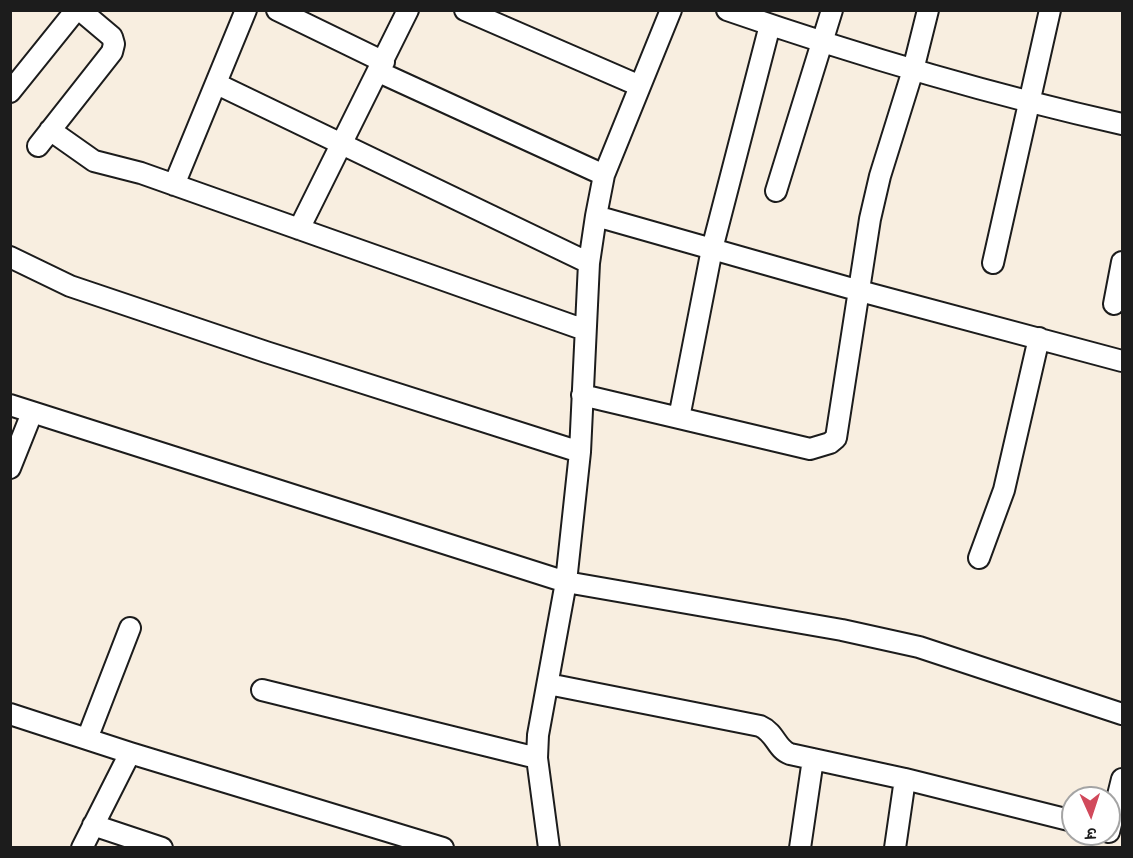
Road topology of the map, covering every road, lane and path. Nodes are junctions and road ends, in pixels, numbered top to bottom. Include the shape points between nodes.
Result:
1 (246, 10) edge
2 (277, 10) edge
3 (408, 10) edge
4 (465, 10) edge
5 (671, 10) edge
6 (727, 10) edge
7 (832, 10) edge
8 (928, 10) edge
9 (1050, 10) edge
10 (85, 12) edge
11 (770, 25) junction
12 (822, 43) junction
13 (382, 67) junction
14 (913, 70) junction
15 (217, 84) junction
16 (640, 86) junction
17 (10, 92) edge
18 (1029, 103) junction
19 (1122, 124) edge
20 (342, 143) junction
21 (604, 176) junction
22 (174, 185) junction
23 (776, 191) dead end
24 (596, 216) junction
25 (299, 229) junction
26 (712, 249) junction
27 (10, 257) edge
28 (1122, 262) edge
29 (589, 263) junction
30 (993, 263) dead end
31 (860, 291) junction
32 (1114, 304) dead end
33 (585, 330) junction
34 (1038, 338) junction
35 (1122, 361) edge
36 (582, 395) junction
37 (10, 405) edge
38 (32, 413) junction
39 (679, 418) junction
40 (580, 452) junction
41 (10, 468) edge
42 (979, 558) dead end
43 (566, 582) junction
44 (130, 628) dead end
45 (548, 684) junction
46 (262, 690) dead end
47 (10, 714) edge
48 (1122, 714) edge
49 (87, 739) junction
50 (130, 753) junction
51 (537, 758) junction
52 (813, 759) junction
53 (905, 779) junction
54 (1061, 818) edge
55 (93, 825) junction
56 (82, 848) edge
57 (162, 848) edge
58 (443, 848) edge
59 (549, 848) edge
60 (800, 848) edge
61 (895, 848) edge

1 - 15 street
2 - 13 street
3 - 13 street
4 - 16 street
5 - 16 street
6 - 11 street
7 - 12 street
8 - 14 street
9 - 18 street
10 - 17 street
10 - 22 street via 112,37 112,52 44,138 94,161
11 - 12 street
11 - 26 street
12 - 14 street
12 - 23 street
13 - 20 street
13 - 21 street
14 - 18 street
14 - 31 street via 880,176
15 - 20 street
15 - 22 street
16 - 21 street
18 - 19 street
18 - 30 street
20 - 25 street
20 - 29 street
21 - 24 street
22 - 25 street
24 - 26 street
24 - 29 street
25 - 33 street
26 - 31 street
26 - 39 street
27 - 40 street via 70,286
28 - 32 street
29 - 33 street
31 - 34 street
31 - 39 street via 838,429 830,443 810,449
33 - 36 street
34 - 35 street
34 - 42 street via 1004,490
36 - 39 street
36 - 40 street
37 - 38 street
38 - 41 street
38 - 43 street
40 - 43 street
43 - 45 street
43 - 48 street via 919,647
44 - 49 street
45 - 51 street
45 - 52 street via 760,726 774,736 785,753
46 - 51 street
47 - 49 street
49 - 50 street
50 - 55 street
50 - 58 street
51 - 59 street
52 - 53 street
52 - 60 street
53 - 54 street
53 - 61 street
55 - 56 street
55 - 57 street

